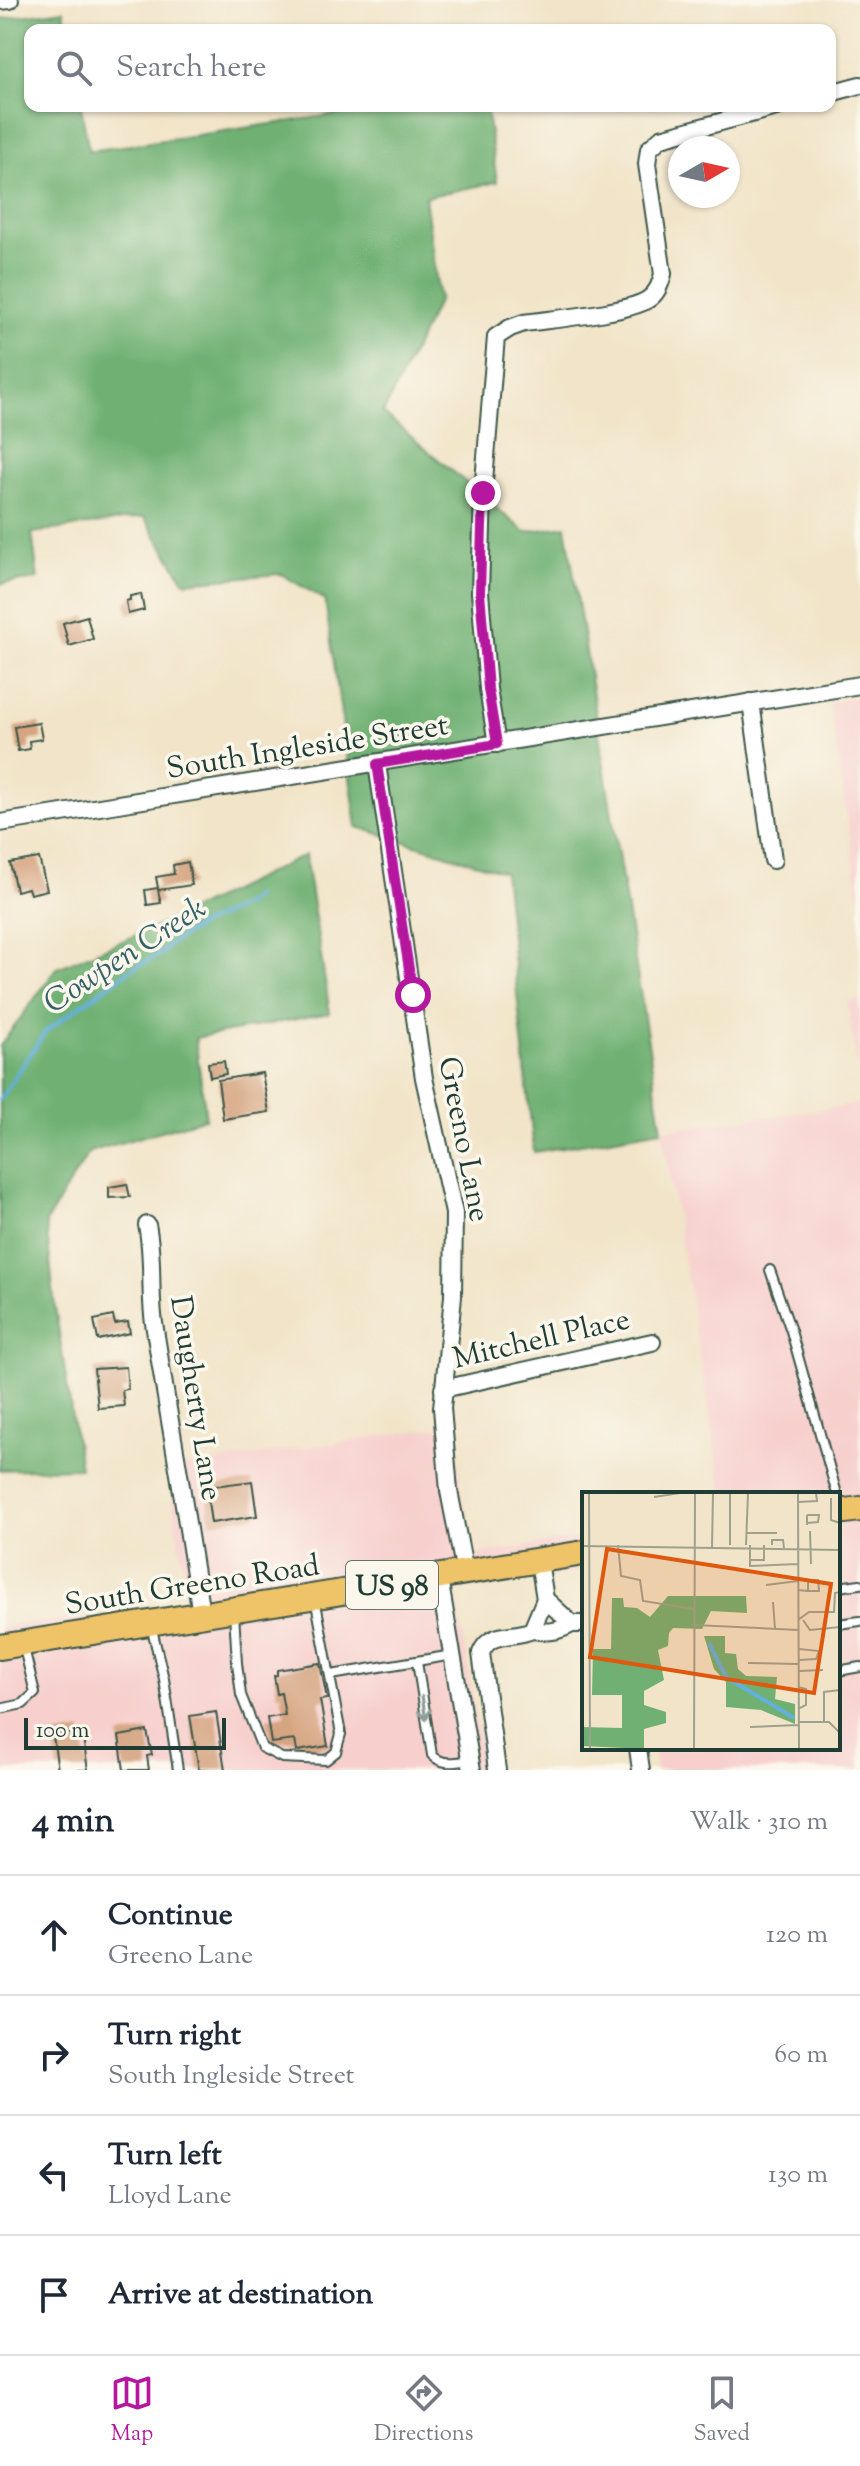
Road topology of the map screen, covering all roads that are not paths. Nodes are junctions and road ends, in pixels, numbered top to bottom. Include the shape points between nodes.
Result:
1 (10, 0) edge
2 (0, 1) edge
3 (860, 85) edge
4 (836, 91) edge
5 (758, 112) edge
6 (860, 685) edge
7 (751, 702) junction
8 (497, 744) junction
9 (377, 764) junction
10 (0, 823) edge
11 (773, 860) dead end
12 (147, 1225) dead end
13 (770, 1270) dead end
14 (652, 1342) dead end
15 (443, 1389) junction
16 (839, 1492) edge
17 (582, 1553) edge
18 (539, 1561) junction
19 (465, 1573) junction
20 (439, 1578) junction
21 (860, 1584) edge
22 (840, 1587) edge
23 (315, 1597) junction
24 (545, 1599) junction
25 (234, 1611) junction
26 (201, 1616) junction
27 (860, 1621) edge
28 (150, 1624) junction
29 (578, 1624) edge
30 (840, 1624) edge
31 (532, 1630) junction
32 (12, 1645) edge
33 (453, 1655) junction
34 (417, 1662) junction
35 (860, 1667) edge
36 (840, 1671) edge
37 (331, 1675) junction
38 (0, 1709) edge
39 (638, 1750) edge
40 (471, 1765) edge
41 (178, 1770) edge
42 (497, 1770) edge
43 (641, 1770) edge

1 - 2 street
3 - 4 street
5 - 8 street via 661,138 649,149 663,260 659,288 650,299 524,323 496,337 480,592
6 - 7 street, South Ingleside Street
7 - 8 street, South Ingleside Street
7 - 11 street
8 - 9 street, South Ingleside Street
9 - 10 street, South Ingleside Street
9 - 15 street, Greeno Lane via 424,1078 454,1213 453,1296
12 - 26 street, Daugherty Lane via 151,1307
13 - 16 lane
14 - 15 street, Mitchell Place
15 - 19 street, Greeno Lane via 445,1463
17 - 18 main road, South Greeno Road / US 98
18 - 19 main road, South Greeno Road / US 98
18 - 24 street
19 - 20 main road, South Greeno Road / US 98
20 - 23 main road, South Greeno Road / US 98
20 - 33 street
21 - 22 lane
23 - 25 main road, South Greeno Road / US 98
23 - 37 lane
24 - 29 street
24 - 31 street
25 - 26 main road, South Greeno Road / US 98
25 - 37 lane via 241,1695 262,1748 303,1760 326,1760 336,1752 341,1734
26 - 28 main road, South Greeno Road / US 98
27 - 30 lane
28 - 32 main road, South Greeno Road / US 98
28 - 41 lane
29 - 31 street via 547,1633
31 - 42 street via 493,1638 481,1653
32 - 38 lane via 35,1693 23,1704
33 - 34 lane
33 - 40 street
34 - 37 lane
34 -> 40 lane via 432,1755 438,1761
35 - 36 lane
39 - 43 street

